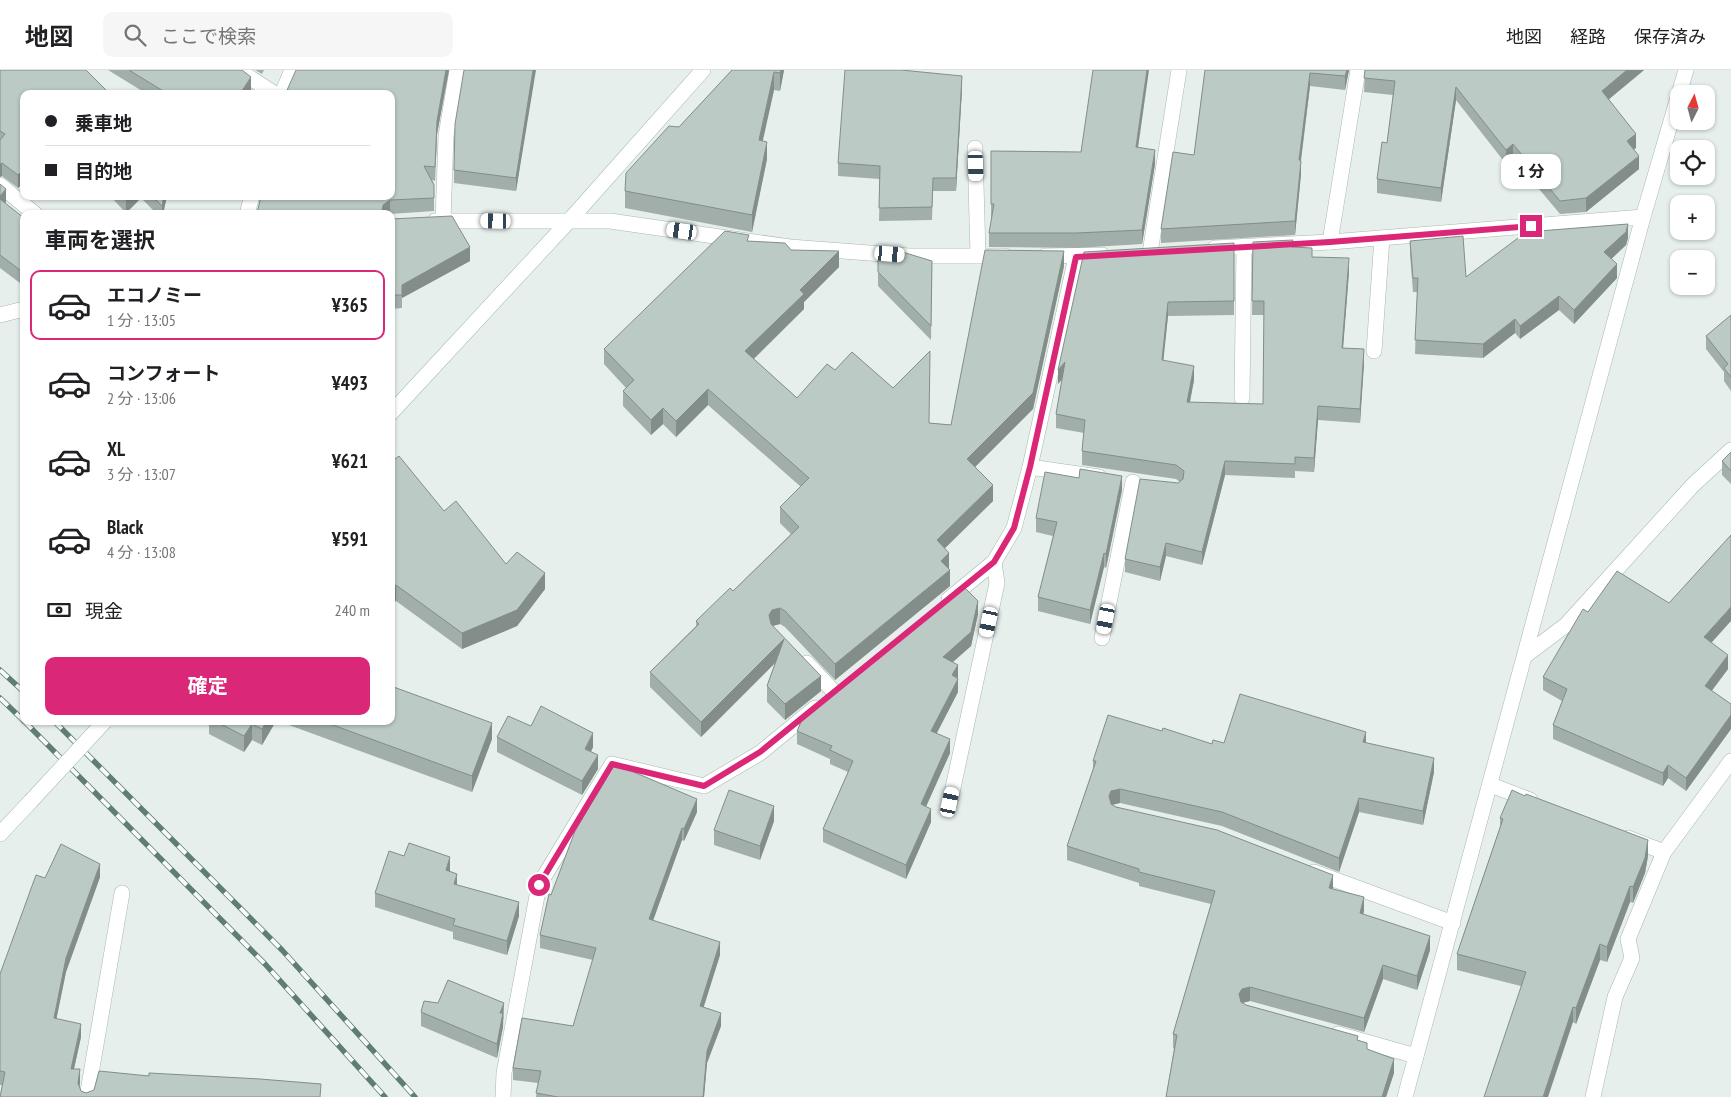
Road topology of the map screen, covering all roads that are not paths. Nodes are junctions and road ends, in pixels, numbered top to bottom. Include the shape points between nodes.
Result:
1 (238, 70) edge
2 (292, 70) edge
3 (457, 70) edge
4 (703, 70) edge
5 (1179, 70) edge
6 (1358, 70) edge
7 (1686, 70) edge
8 (1682, 85) edge
9 (269, 90) edge
10 (284, 90) edge
11 (1670, 125) edge
12 (976, 148) dead end
13 (0, 185) edge
14 (30, 210) edge
15 (1643, 217) junction
16 (443, 220) junction
17 (417, 222) edge
18 (568, 222) junction
19 (1382, 238) junction
20 (1330, 242) junction
21 (1244, 246) junction
22 (1197, 250) edge
23 (1169, 252) edge
24 (1150, 253) junction
25 (1131, 254) edge
26 (978, 255) junction
27 (1113, 255) edge
28 (1076, 257) junction
29 (20, 311) edge
30 (0, 315) edge
31 (1374, 350) dead end
32 (1242, 398) dead end
33 (395, 408) edge
34 (1731, 450) edge
35 (1030, 467) junction
36 (1133, 482) junction
37 (1150, 484) edge
38 (994, 562) junction
39 (934, 612) edge
40 (1102, 638) dead end
41 (797, 653) edge
42 (1526, 655) junction
43 (850, 680) edge
44 (835, 693) junction
45 (101, 725) edge
46 (1731, 761) edge
47 (1491, 786) junction
48 (950, 802) dead end
49 (1545, 806) edge
50 (1609, 831) edge
51 (0, 834) edge
52 (1664, 852) junction
53 (1302, 868) edge
54 (122, 893) dead end
55 (1453, 923) junction
56 (1323, 1030) edge
57 (1416, 1056) junction
58 (87, 1097) edge
59 (503, 1097) edge
60 (1405, 1097) edge
61 (1593, 1097) edge

1 - 9 street
2 - 10 street
3 - 16 street via 446,136
4 - 18 street
5 - 24 street
6 - 20 street
7 - 8 street
11 - 15 street
12 - 26 street
13 - 14 street
15 - 19 street
15 - 42 street
16 - 17 street
16 - 18 street
18 - 26 street via 610,221 790,247 909,256
18 - 33 street
19 - 20 street
19 - 31 street
20 - 21 street
21 - 22 street
21 - 32 street
23 - 24 street
24 - 25 street
26 - 28 street
27 - 28 street
28 - 35 street
29 - 30 street
34 - 42 street via 1693,485 1566,625
35 - 36 street
35 - 38 street via 1014,528
36 - 37 street
36 - 40 street
38 - 39 street
38 - 48 street via 997,583
41 - 44 street
42 - 47 street
43 - 44 street
44 - 59 street via 760,752 704,786 612,764 539,885 504,1074
45 - 51 street, bridge
46 - 52 street
47 - 49 street
47 - 55 street
50 - 52 street
52 - 61 street via 1628,939 1632,958 1615,997
53 - 55 street
54 - 58 street
55 - 57 street
56 - 57 street
57 - 60 street

